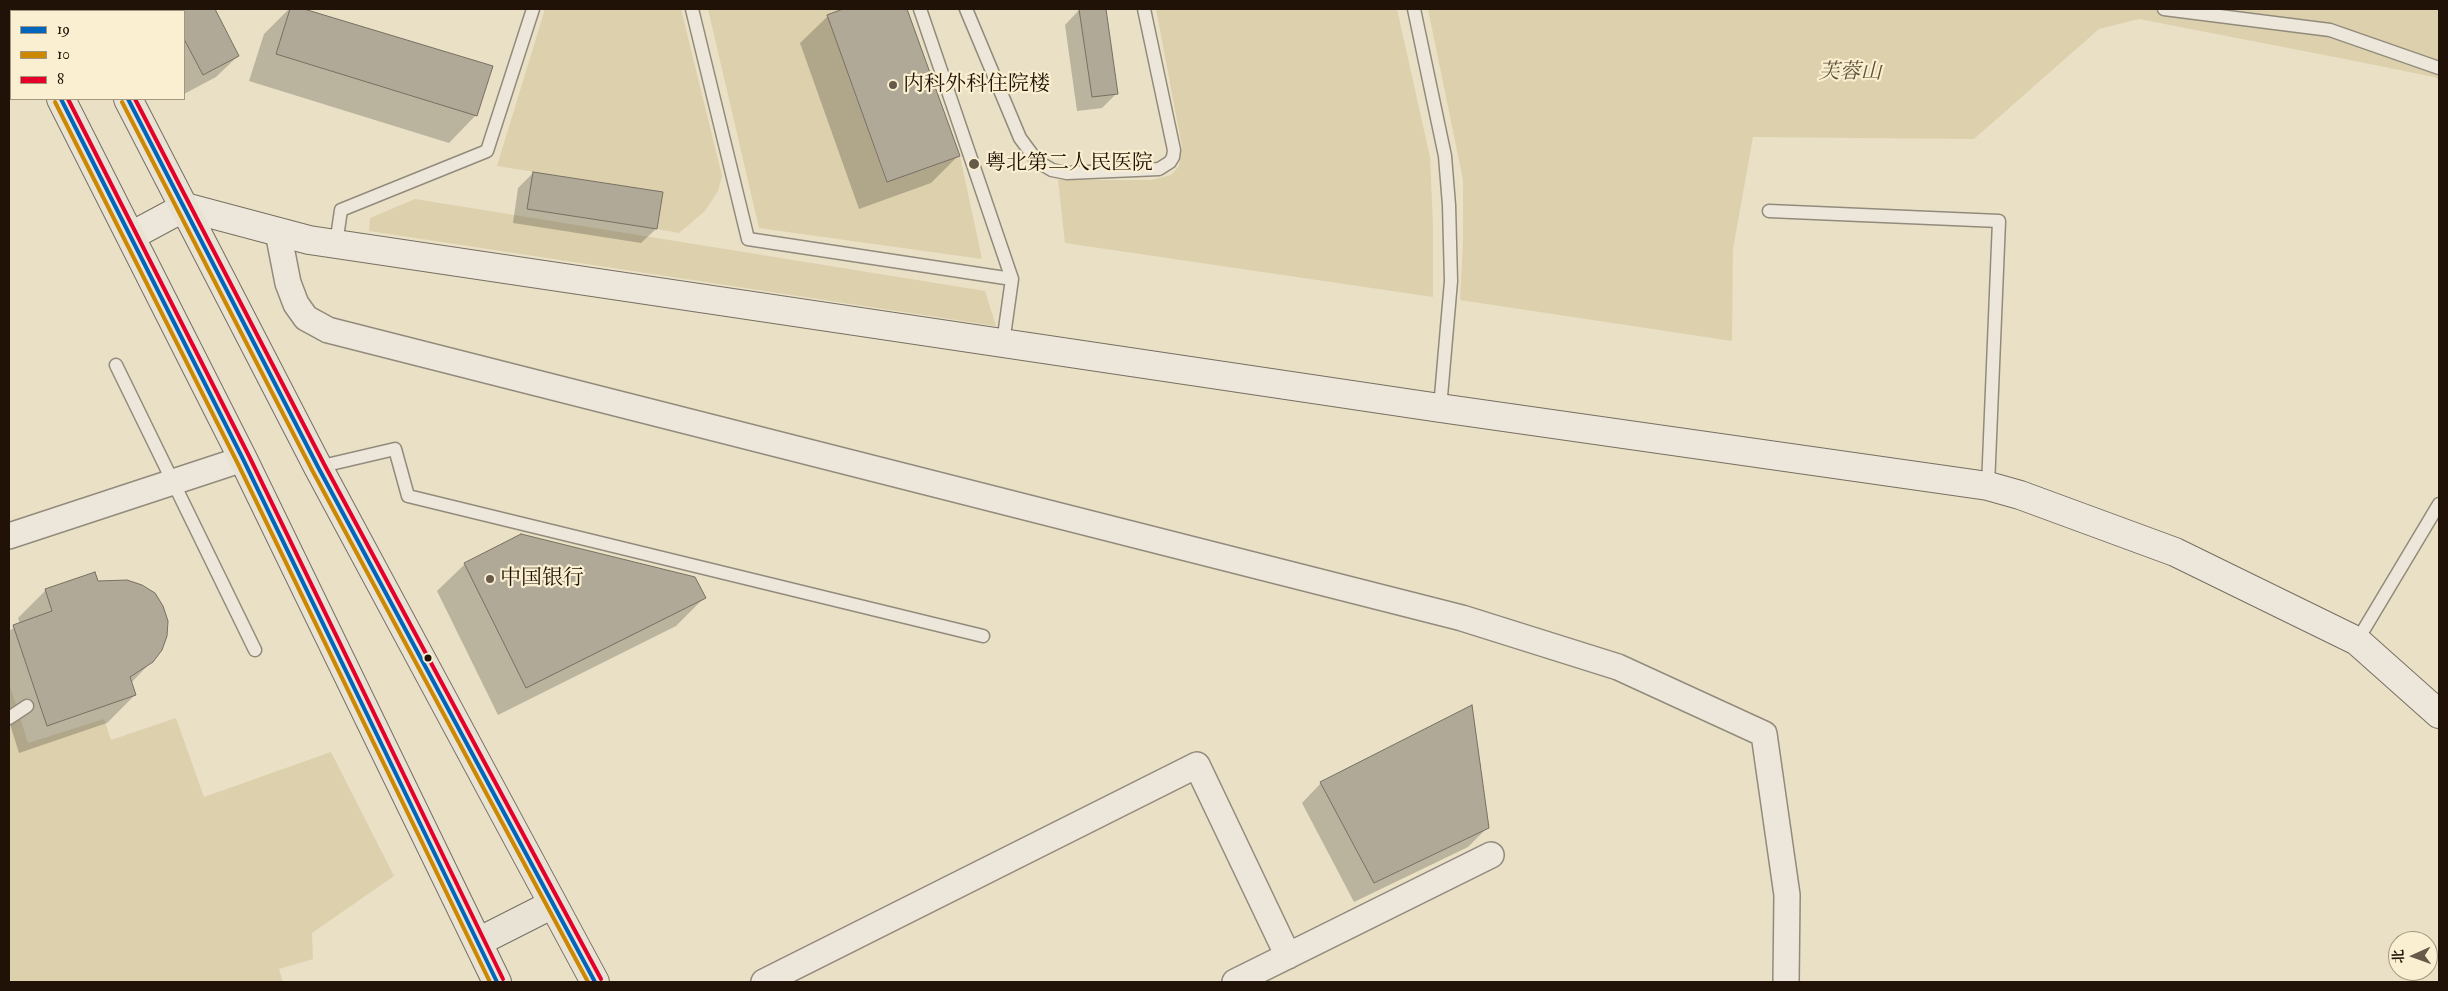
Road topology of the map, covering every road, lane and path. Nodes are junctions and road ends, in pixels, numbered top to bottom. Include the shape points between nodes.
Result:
1 (533, 9) edge
2 (692, 9) edge
3 (920, 9) edge
4 (966, 9) edge
5 (1144, 9) edge
6 (1414, 9) edge
7 (2164, 9) edge
8 (2439, 68) edge
9 (62, 100) edge
10 (129, 100) edge
11 (185, 207) junction
12 (1769, 211) dead end
13 (278, 232) junction
14 (131, 236) junction
15 (336, 244) junction
16 (1012, 279) junction
17 (1003, 343) junction
18 (116, 365) dead end
19 (1440, 408) junction
20 (243, 459) junction
21 (318, 467) junction
22 (173, 482) junction
23 (1988, 486) junction
24 (2439, 504) edge
25 (9, 536) edge
26 (983, 636) dead end
27 (2357, 641) junction
28 (255, 650) dead end
29 (27, 706) dead end
30 (2439, 714) edge
31 (9, 718) edge
32 (1491, 855) dead end
33 (553, 904) junction
34 (478, 942) junction
35 (1288, 956) junction
36 (497, 982) edge
37 (596, 982) edge
38 (764, 982) edge
39 (1235, 982) edge
40 (1786, 982) edge

1 - 15 lane via 487,151 341,210
2 - 16 lane via 748,240
3 - 16 lane
4 - 5 lane via 1020,138 1037,161 1052,170 1067,173 1159,169 1173,157
6 - 19 lane via 1445,156 1449,205 1451,281
7 - 8 lane via 2330,30
9 - 14 highway
10 - 11 highway
11 - 13 main road
11 - 14 main road
11 - 21 highway
12 - 23 lane via 1999,221
13 - 15 main road
13 - 40 street via 288,283 296,304 306,318 328,330 1462,618 1618,667 1764,734 1787,895
14 - 20 highway
15 - 17 main road
16 - 17 lane
17 - 19 main road
18 - 22 lane
19 - 23 main road
20 - 22 street
20 - 34 highway
21 - 26 lane via 395,449 408,496
21 - 33 highway
22 - 25 street
22 - 28 lane
23 - 27 main road via 2175,552
24 - 27 lane
27 - 30 main road
29 - 31 lane
32 - 35 street
33 - 34 highway
33 - 37 highway
34 - 36 highway
35 - 38 street via 1197,765
35 - 39 street

